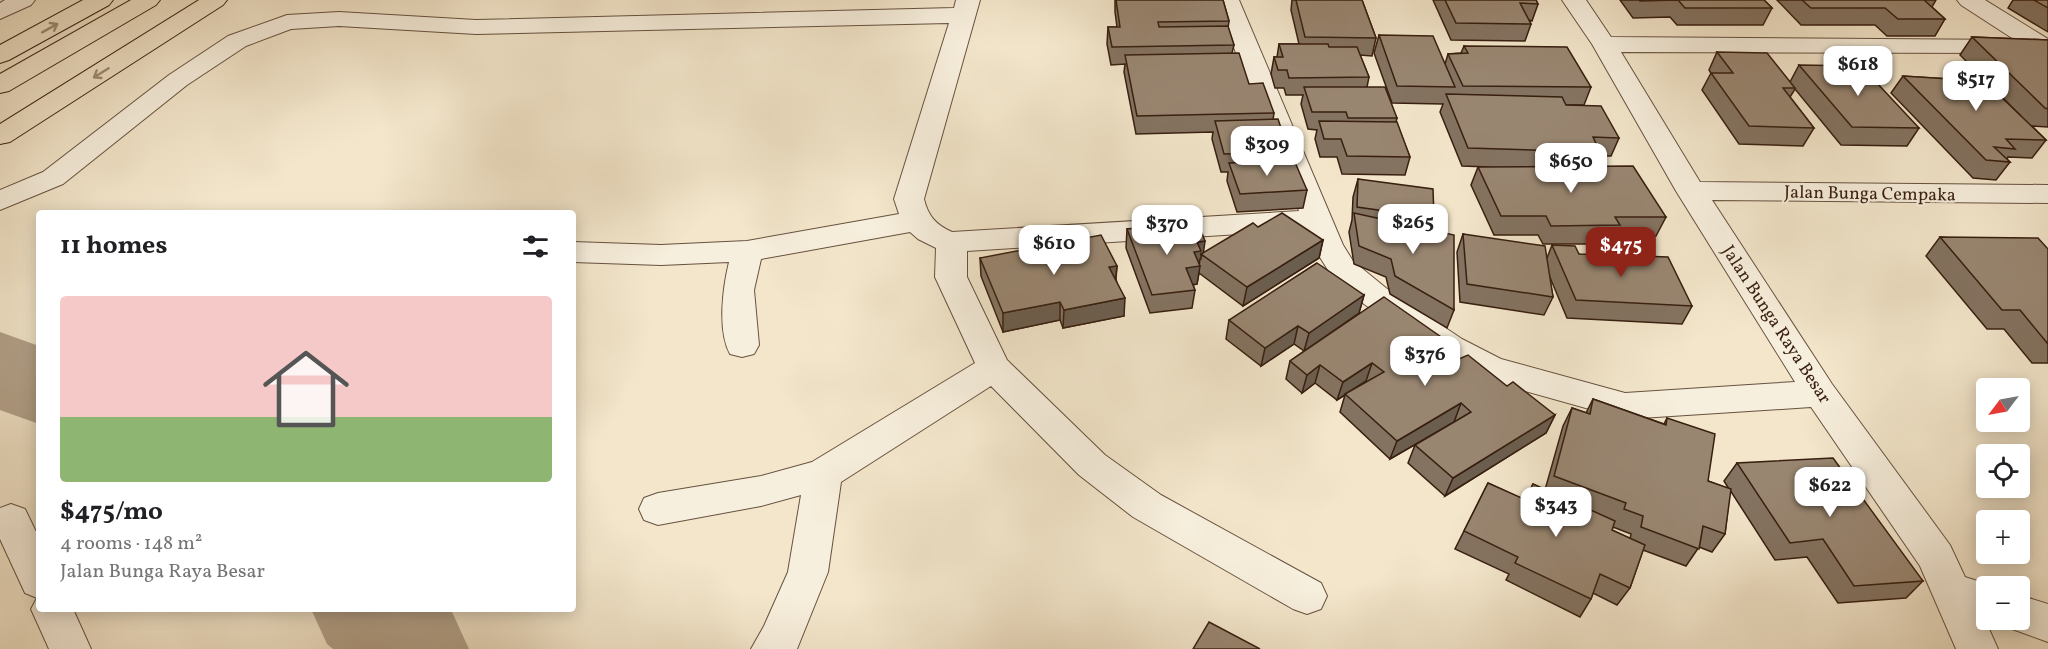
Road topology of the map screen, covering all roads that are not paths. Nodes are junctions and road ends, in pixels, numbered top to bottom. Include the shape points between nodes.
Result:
1 (23, 0) edge
2 (148, 0) edge
3 (215, 0) edge
4 (1227, 0) edge
5 (1574, 0) edge
6 (1969, 0) edge
7 (966, 8) edge
8 (761, 10) edge
9 (105, 11) edge
10 (0, 12) edge
11 (1604, 44) junction
12 (2046, 48) edge
13 (0, 56) edge
14 (0, 85) edge
15 (0, 136) edge
16 (1691, 191) junction
17 (2048, 194) edge
18 (0, 201) edge
19 (1317, 219) junction
20 (916, 221) junction
21 (951, 242) junction
22 (747, 251) junction
23 (576, 252) edge
24 (742, 345) dead end
25 (994, 368) junction
26 (1820, 393) junction
27 (822, 474) junction
28 (658, 509) dead end
29 (11, 520) dead end
30 (36, 574) edge
31 (1307, 596) dead end
32 (1968, 596) edge
33 (53, 612) edge
34 (2030, 617) edge
35 (2048, 623) edge
36 (70, 649) edge
37 (772, 649) edge
38 (1977, 649) edge

1 - 10 street
2 - 9 highway
3 -> 15 highway
4 - 19 street
5 - 11 street, Jalan Bunga Raya Besar
6 - 12 street
7 - 8 street
7 - 20 street via 909,199
8 - 18 street via 476,27 339,20 287,22 237,41 178,80 53,178
13 -> 9 highway
9 - 14 highway
11 - 12 street
11 - 16 street, Jalan Bunga Raya Besar
16 - 17 street, Jalan Bunga Cempaka
16 - 26 street, Jalan Bunga Raya Besar
19 - 21 street
19 - 26 street via 1342,268 1374,296 1450,348 1491,369 1625,406
20 - 21 street via 930,234
20 - 22 street
21 - 25 street via 951,277
22 - 23 street via 661,255
22 - 24 street via 738,290
25 - 27 street
25 - 31 street via 1092,465 1147,506
26 - 32 street, Jalan Bunga Raya Besar
27 - 28 street via 761,491
27 - 37 street via 808,572 780,639
29 - 30 street
32 - 38 street, Jalan Bunga Raya Besar
33 - 36 street
34 - 35 street

